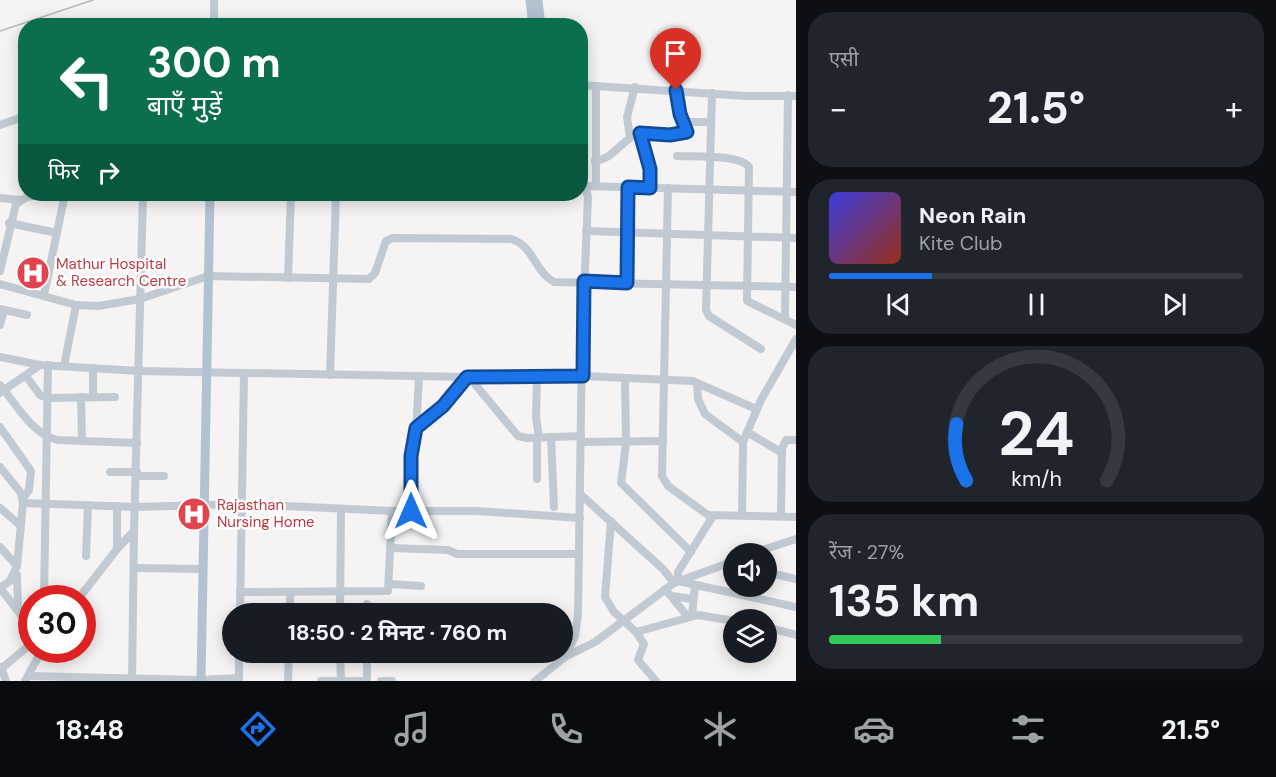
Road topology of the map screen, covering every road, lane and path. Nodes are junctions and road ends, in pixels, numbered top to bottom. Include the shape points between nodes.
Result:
1 (214, 0) edge
2 (530, 0) edge
3 (538, 0) edge
4 (214, 18) edge
5 (532, 18) edge
6 (540, 18) edge
7 (588, 86) edge
8 (596, 86) junction
9 (635, 87) junction
10 (676, 90) junction
11 (712, 93) junction
12 (792, 95) edge
13 (18, 120) edge
14 (683, 122) junction
15 (711, 122) junction
16 (0, 126) edge
17 (640, 133) junction
18 (630, 137) junction
19 (792, 142) edge
20 (678, 156) dead end
21 (710, 158) junction
22 (596, 161) junction
23 (588, 185) edge
24 (596, 186) junction
25 (628, 187) junction
26 (650, 188) junction
27 (668, 188) junction
28 (708, 189) junction
29 (749, 190) junction
30 (787, 191) junction
31 (796, 192) edge
32 (0, 198) edge
33 (18, 200) edge
34 (19, 201) edge
35 (64, 201) edge
36 (142, 201) edge
37 (210, 201) edge
38 (291, 201) edge
39 (336, 201) edge
40 (584, 201) edge
41 (9, 223) junction
42 (586, 231) junction
43 (57, 233) junction
44 (628, 234) junction
45 (667, 235) junction
46 (707, 236) junction
47 (747, 237) junction
48 (792, 238) edge
49 (0, 271) edge
50 (208, 276) junction
51 (332, 276) junction
52 (288, 278) junction
53 (584, 281) junction
54 (627, 283) junction
55 (0, 284) edge
56 (667, 284) junction
57 (706, 285) junction
58 (746, 286) junction
59 (786, 287) junction
60 (796, 287) edge
61 (44, 295) junction
62 (140, 299) junction
63 (76, 305) junction
64 (2, 309) edge
65 (27, 315) dead end
66 (785, 319) junction
67 (0, 325) edge
68 (796, 325) edge
69 (796, 339) edge
70 (761, 349) dead end
71 (0, 357) edge
72 (44, 365) junction
73 (64, 366) junction
74 (93, 368) junction
75 (139, 371) junction
76 (206, 372) junction
77 (244, 373) junction
78 (330, 375) junction
79 (26, 376) junction
80 (419, 376) junction
81 (537, 376) junction
82 (583, 376) junction
83 (468, 377) junction
84 (625, 379) junction
85 (665, 380) junction
86 (697, 383) junction
87 (1, 389) edge
88 (81, 397) junction
89 (93, 397) junction
90 (115, 397) dead end
91 (47, 398) junction
92 (754, 408) dead end
93 (0, 427) edge
94 (416, 428) junction
95 (747, 432) junction
96 (47, 437) junction
97 (551, 437) junction
98 (538, 438) junction
99 (581, 439) junction
100 (796, 440) edge
101 (82, 441) junction
102 (663, 441) junction
103 (743, 442) junction
104 (626, 443) junction
105 (137, 444) junction
106 (782, 453) junction
107 (0, 467) edge
108 (110, 472) dead end
109 (137, 474) junction
110 (164, 476) dead end
111 (537, 480) dead end
112 (580, 494) junction
113 (22, 500) junction
114 (46, 504) junction
115 (203, 504) junction
116 (241, 504) junction
117 (88, 505) junction
118 (117, 506) junction
119 (136, 507) junction
120 (554, 507) dead end
121 (0, 508) edge
122 (341, 509) junction
123 (392, 511) junction
124 (411, 511) junction
125 (742, 515) junction
126 (713, 516) junction
127 (781, 516) junction
128 (796, 517) edge
129 (580, 518) junction
130 (611, 521) junction
131 (20, 525) junction
132 (134, 531) junction
133 (796, 539) edge
134 (777, 545) edge
135 (0, 547) edge
136 (392, 548) junction
137 (117, 549) junction
138 (691, 552) junction
139 (579, 554) junction
140 (86, 556) dead end
141 (17, 566) junction
142 (723, 566) edge
143 (134, 568) junction
144 (202, 569) junction
145 (777, 575) edge
146 (17, 576) dead end
147 (796, 579) edge
148 (676, 582) junction
149 (389, 584) junction
150 (44, 585) edge
151 (89, 585) edge
152 (695, 585) junction
153 (421, 586) dead end
154 (665, 590) junction
155 (339, 591) junction
156 (240, 592) junction
157 (290, 592) junction
158 (672, 596) junction
159 (692, 599) junction
160 (240, 603) edge
161 (290, 603) edge
162 (340, 603) edge
163 (796, 607) edge
164 (18, 611) joint
165 (690, 617) junction
166 (723, 620) edge
167 (625, 621) junction
168 (777, 630) edge
169 (636, 632) junction
170 (796, 634) edge
171 (573, 640) edge
172 (18, 654) edge
173 (573, 654) edge
174 (35, 663) edge
175 (239, 663) edge
176 (289, 663) edge
177 (340, 663) edge
178 (367, 663) edge
179 (559, 663) edge
180 (1, 667) edge
181 (545, 678) edge
182 (27, 679) edge
183 (132, 680) edge
184 (239, 680) edge
185 (6, 681) edge
186 (201, 681) edge
187 (288, 681) edge
188 (321, 681) edge
189 (341, 681) edge
190 (361, 681) edge
191 (367, 681) edge
192 (381, 681) edge
193 (392, 681) edge
194 (535, 681) edge
195 (656, 681) edge

1 - 4 street
2 - 5 main road
3 - 6 main road
7 - 8 street
8 - 9 street
8 - 22 street
9 - 10 street
9 - 18 street via 627,117
10 - 11 street
10 - 14 street
11 - 12 street
11 - 15 street
12 - 19 street
13 - 16 street
14 - 15 street
14 - 17 street via 686,133
15 - 21 street
17 - 18 street
17 - 26 street via 650,169
18 - 22 street via 608,158
19 - 30 street
20 - 21 street
21 - 28 street
21 - 29 street via 746,164
22 - 24 street
23 - 24 street
24 - 25 street
25 - 26 street
25 - 44 street
26 - 27 street
27 - 28 street
27 - 45 street
28 - 29 street
28 - 46 street
29 - 30 street
29 - 47 street
30 - 31 street
30 - 48 street
32 - 33 street
34 - 41 street
35 - 43 street
36 - 62 street
37 - 50 main road
38 - 52 street
39 - 51 street
40 - 42 street
41 - 43 street
41 - 49 street
42 - 44 street
42 - 53 street
43 - 61 street
44 - 45 street
44 - 54 street
45 - 46 street
45 - 56 street
46 - 47 street
46 - 57 street
47 - 48 street
47 - 58 street
48 - 59 street
50 - 52 street
50 - 62 street
50 - 76 main road
51 - 52 street
51 - 53 street via 369,279 375,273 386,241 393,238 511,239 525,247 554,282
51 - 78 street
53 - 54 street
53 - 82 street
54 - 56 street
55 - 61 street
56 - 57 street
56 - 85 street
57 - 58 street
57 - 70 street via 708,316
58 - 59 street
58 - 66 street via 750,304
59 - 60 street
59 - 66 street
61 - 63 street
62 - 63 street via 98,306
62 - 75 street
63 - 73 street
64 - 65 street
64 - 67 street
66 - 68 street
69 - 95 street
71 - 72 street
72 - 73 street
72 - 79 street
72 - 91 street
73 - 74 street
74 - 75 street
74 - 89 street
75 - 76 street
75 - 105 street
76 - 77 street
76 - 115 main road
77 - 78 street
77 - 116 street
78 - 80 street
79 - 87 street
79 - 91 street
80 - 83 street
80 - 94 street
81 - 82 street
81 - 83 street
81 - 98 street
82 - 84 street
82 - 99 street
83 - 94 street via 443,406
83 - 98 street via 518,436
84 - 85 street
84 - 104 street
85 - 86 street
85 - 102 street
86 - 92 street
86 - 103 street via 698,399 705,414
87 - 96 street via 36,430
88 - 89 street
88 - 91 street
88 - 101 street
89 - 90 street
91 - 96 street
93 - 113 street via 31,471 29,490
94 - 124 street via 411,456
95 - 103 street
95 - 106 street
96 - 101 street
96 - 114 street
97 - 98 street
97 - 99 street
97 - 120 street
98 - 111 street
99 - 104 street
99 - 112 street
100 - 106 street via 784,443
101 - 105 street
102 - 104 street
102 - 126 street via 665,481 701,513
103 - 125 street
104 - 138 street via 622,486
105 - 109 street
106 - 127 street
107 - 113 street
108 - 109 street
109 - 110 street
109 - 119 street
112 - 129 street
112 - 130 street
113 - 114 street
113 - 131 street
114 - 117 street
114 - 150 street
115 - 116 street
115 - 119 street
115 - 144 main road
116 - 122 street
116 - 156 street
117 - 118 street
117 - 140 street
118 - 119 street
118 - 137 street
119 - 132 street
121 - 131 street
122 - 123 street
122 - 155 street
123 - 124 street
123 - 136 street
124 - 129 street
125 - 126 street
125 - 127 street
126 - 138 street
127 - 128 street
129 - 139 street
130 - 148 street
130 - 167 street via 605,597
131 - 141 street
132 - 137 street
132 - 143 street
133 - 134 street
135 - 141 street
136 - 139 street via 448,550 458,554
136 - 149 street
137 - 151 street
138 - 148 street
139 - 171 street via 578,614
141 - 164 street via 10,580 0,588
142 - 148 street
143 - 144 street
143 - 183 street
144 - 186 main road
145 - 147 street
146 - 164 street
148 - 152 street
148 - 154 street
149 - 153 street
149 - 155 street via 388,591
152 - 159 street
152 - 163 street
154 - 158 street
154 - 167 street
155 - 157 street
155 - 162 street
156 - 157 street
156 - 160 street
157 - 161 street
158 - 159 street
158 - 165 street
159 - 165 street
165 - 166 street
165 - 169 street
167 - 169 street
167 - 173 street
168 - 170 street
169 - 195 street via 644,644 638,660
172 - 180 street
174 - 182 street
175 - 184 street
176 - 187 street
177 - 189 street
178 - 191 street
179 - 181 street
180 - 185 street
181 - 194 street
182 - 183 street
183 - 186 street
184 - 186 street
188 - 189 street
189 - 190 street
192 - 193 street

